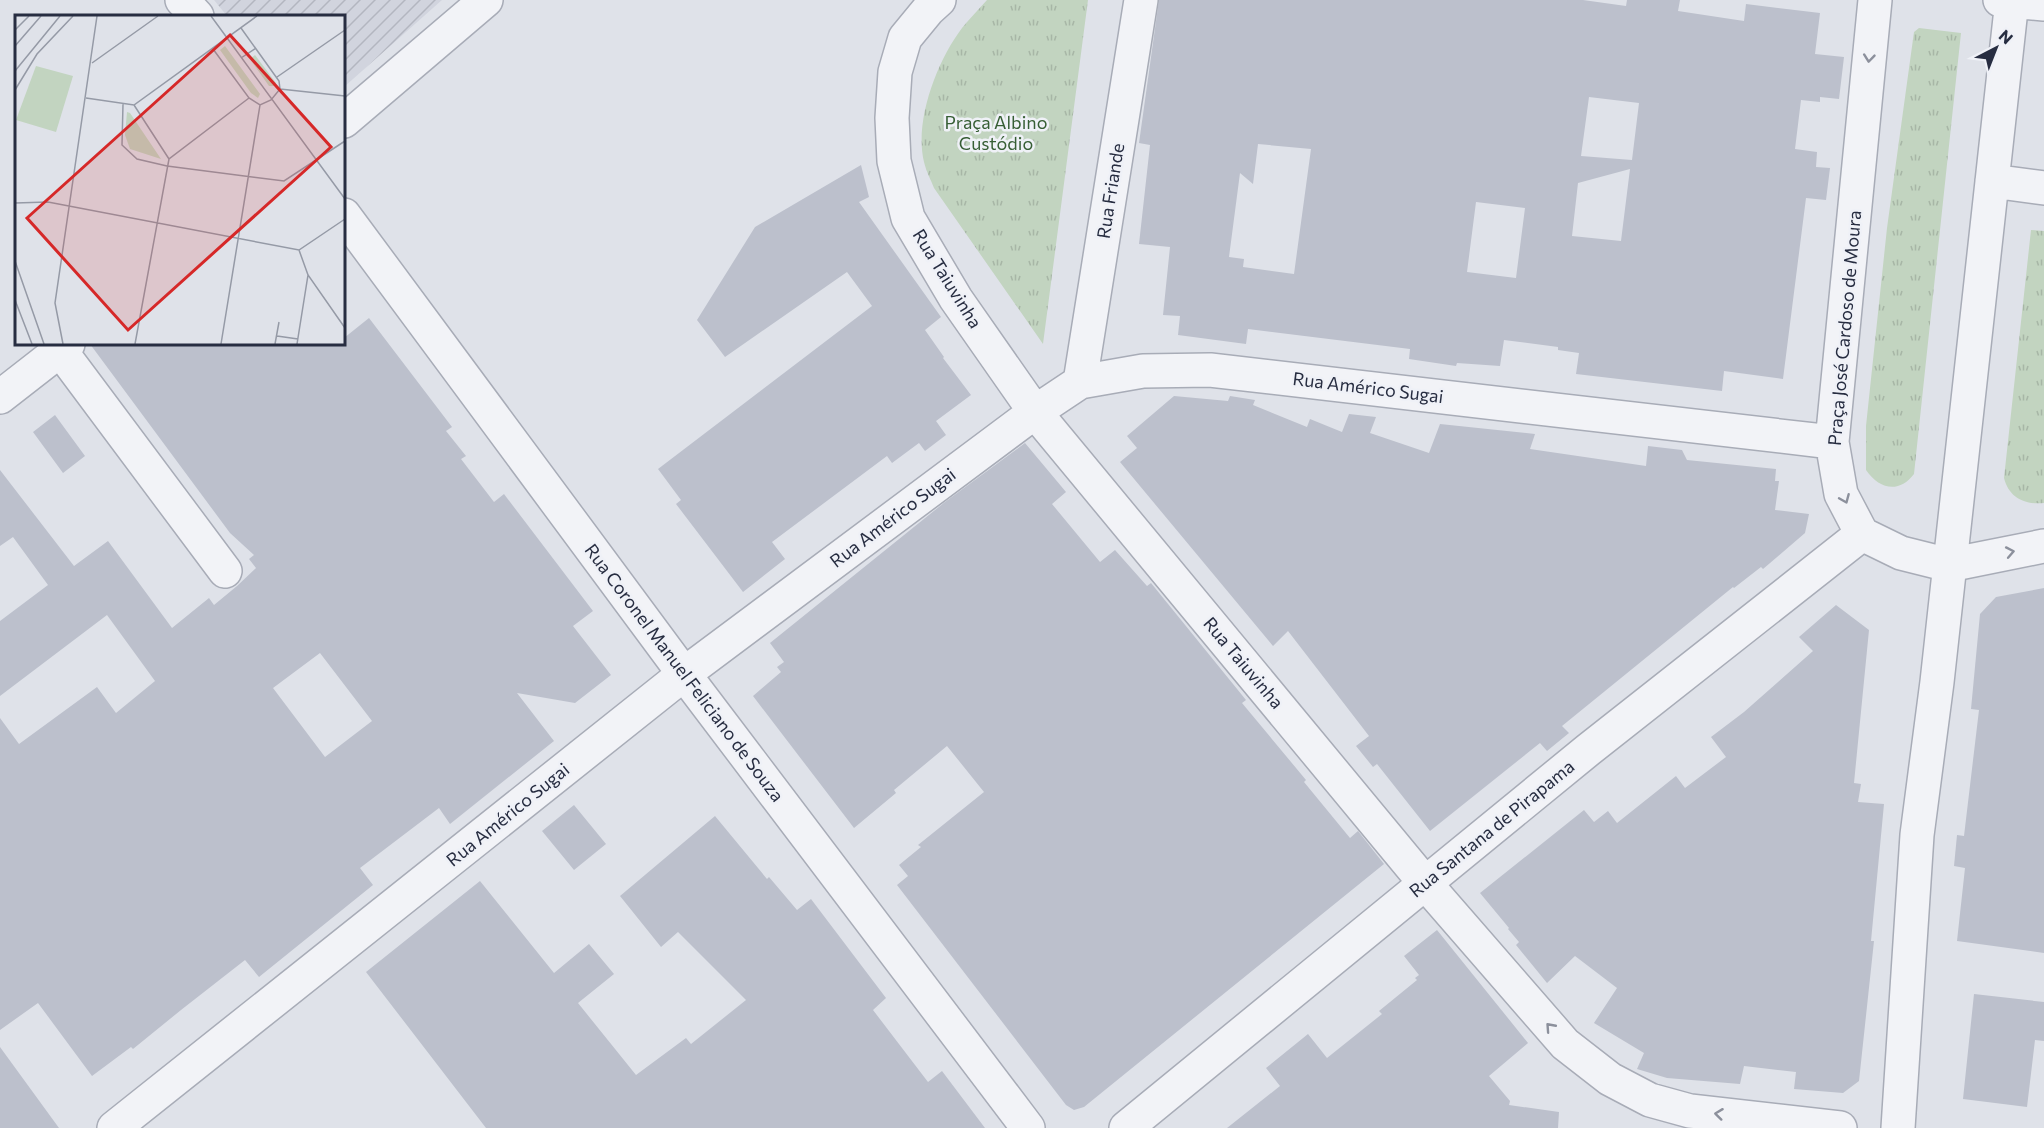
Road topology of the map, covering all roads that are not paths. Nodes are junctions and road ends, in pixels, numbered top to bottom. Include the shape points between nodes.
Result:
1 (182, 0) edge
2 (486, 0) edge
3 (939, 0) edge
4 (1141, 0) edge
5 (1875, 0) edge
6 (2000, 0) edge
7 (2012, 0) edge
8 (2044, 4) edge
9 (196, 15) edge
10 (345, 120) edge
11 (1992, 181) junction
12 (2044, 188) edge
13 (345, 216) edge
14 (64, 347) edge
15 (1080, 382) junction
16 (0, 397) edge
17 (1035, 412) junction
18 (1832, 442) junction
19 (1862, 534) junction
20 (2044, 546) edge
21 (1949, 565) junction
22 (225, 571) dead end
23 (684, 674) junction
24 (1425, 883) junction
25 (135, 1122) edge
26 (1028, 1128) edge
27 (1125, 1128) edge
28 (1840, 1128) edge
29 (1898, 1128) edge

1 - 9 street
2 - 10 street
3 - 17 street, Rua Taiuvinha via 906,38 895,72 894,160 908,218 956,298
4 - 15 street, Rua Friande
5 -> 18 street, Praça José Cardoso de Moura
6 - 7 street
7 - 8 street
7 - 11 street
11 - 12 street
11 - 21 street
13 - 23 street, Rua Coronel Manuel Feliciano de Souza
14 - 16 street
14 - 22 street
15 - 17 street, Rua Américo Sugai
15 - 18 street, Rua Américo Sugai via 1143,371 1210,370
17 - 23 street, Rua Américo Sugai
17 - 24 street, Rua Taiuvinha
18 -> 19 street, Praça José Cardoso de Moura via 1841,494
19 - 21 street via 1901,553
19 - 24 street, Rua Santana de Pirapama
21 -> 20 street
21 - 29 street via 1917,835
23 - 25 street, Rua Américo Sugai
23 - 26 street, Rua Coronel Manuel Feliciano de Souza
24 - 27 street, Rua Santana de Pirapama
28 -> 24 street, Rua Taiuvinha via 1690,1111 1650,1100 1610,1079 1565,1044

